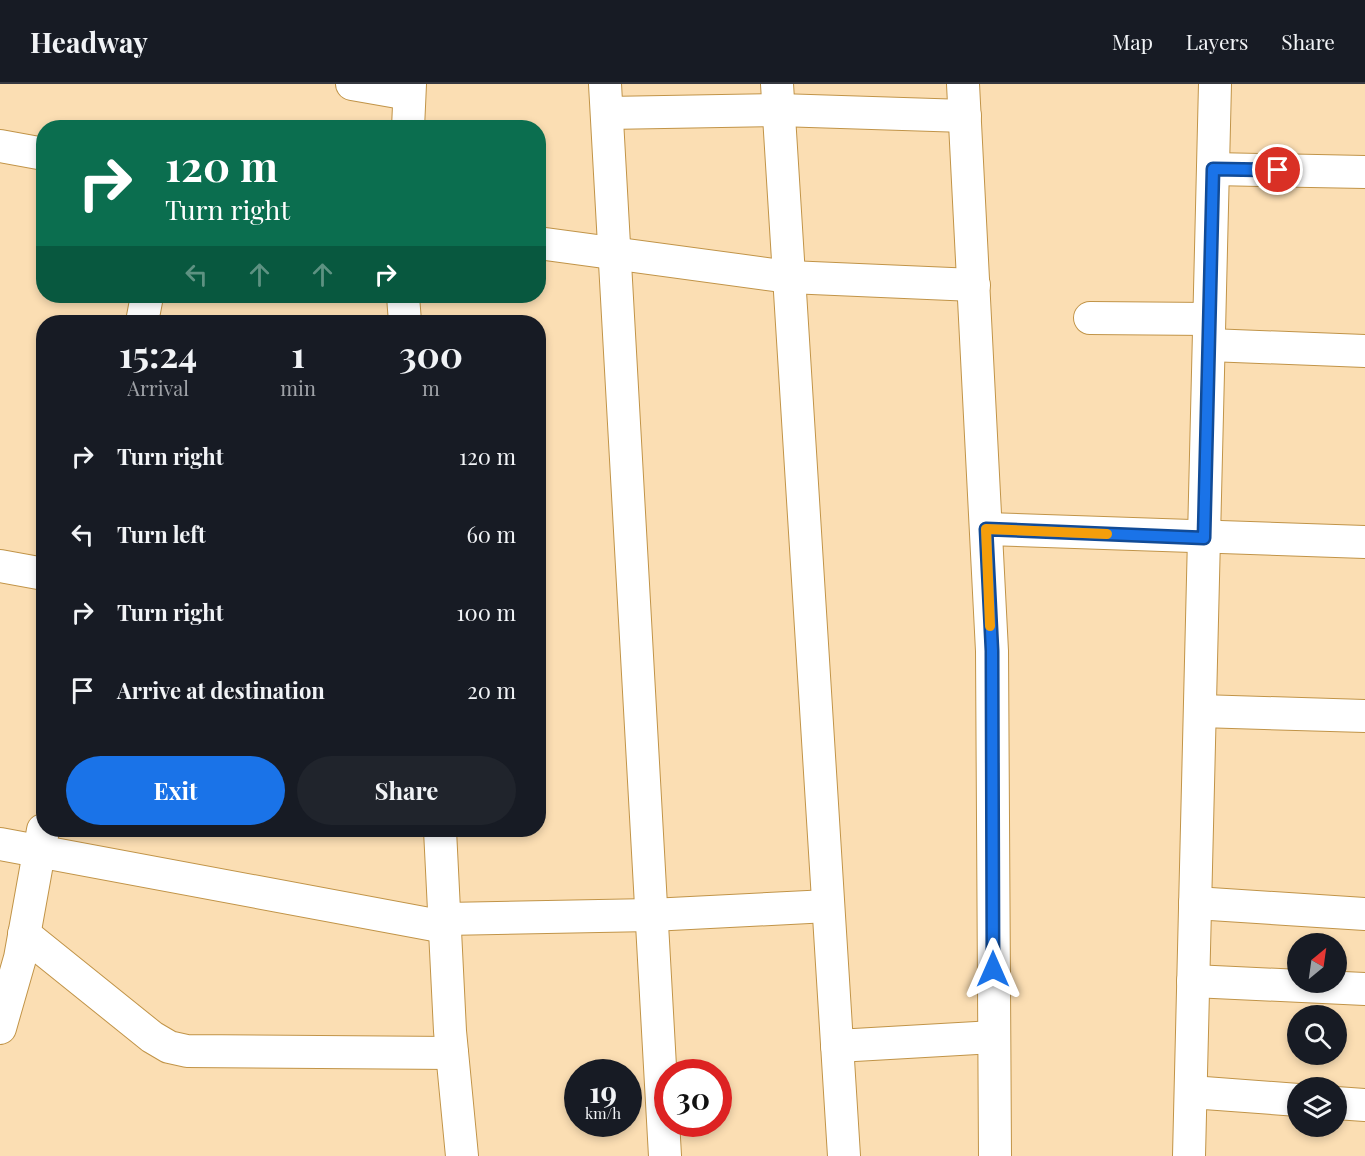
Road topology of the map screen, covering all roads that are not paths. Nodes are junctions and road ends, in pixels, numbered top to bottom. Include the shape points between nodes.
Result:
1 (352, 84) edge
2 (963, 84) edge
3 (1215, 84) edge
4 (410, 89) edge
5 (778, 97) edge
6 (606, 99) edge
7 (965, 116) junction
8 (408, 120) edge
9 (0, 146) edge
10 (36, 153) edge
11 (1213, 169) junction
12 (1365, 172) edge
13 (546, 244) edge
14 (616, 254) junction
15 (789, 277) junction
16 (974, 285) junction
17 (1090, 318) dead end
18 (1209, 332) junction
19 (1365, 351) edge
20 (986, 529) junction
21 (1204, 538) junction
22 (1365, 542) edge
23 (0, 566) edge
24 (36, 573) edge
25 (1200, 711) junction
26 (1365, 716) edge
27 (440, 837) edge
28 (42, 840) edge
29 (0, 844) edge
30 (1196, 903) junction
31 (828, 906) junction
32 (1365, 914) edge
33 (651, 915) junction
34 (445, 923) junction
35 (24, 934) junction
36 (1194, 981) junction
37 (1365, 989) edge
38 (0, 1028) edge
39 (994, 1037) junction
40 (837, 1046) junction
41 (452, 1053) junction
42 (1191, 1092) junction
43 (1287, 1099) edge
44 (1347, 1104) edge
45 (1365, 1105) edge
46 (462, 1156) edge
47 (664, 1156) edge
48 (843, 1156) edge
49 (994, 1156) edge
50 (1189, 1156) edge

1 - 4 street
2 - 7 street
3 - 11 street
4 - 8 street
5 - 6 street
5 - 7 street
5 - 15 street
6 - 14 street
7 - 16 street
9 - 10 street
11 - 12 street
11 - 18 street
13 - 14 street
14 - 15 street
14 - 33 street
15 - 16 street
15 - 31 street
16 - 20 street
17 - 18 street
18 - 19 street
18 - 21 street
20 - 21 street
20 - 39 street via 992,651
21 - 22 street
21 - 25 street
23 - 24 street
25 - 26 street
25 - 30 street
27 - 34 street
28 - 29 street
28 - 34 street
28 - 35 street
30 - 32 street
30 - 36 street
31 - 33 street
31 - 40 street
33 - 34 street
33 - 47 street
34 - 41 street
35 - 38 street
35 - 41 street via 169,1047 187,1051
36 - 37 street
36 - 42 street
39 - 40 street
39 - 49 street
40 - 48 street
41 - 46 street
42 - 43 street
42 - 50 street
44 - 45 street

